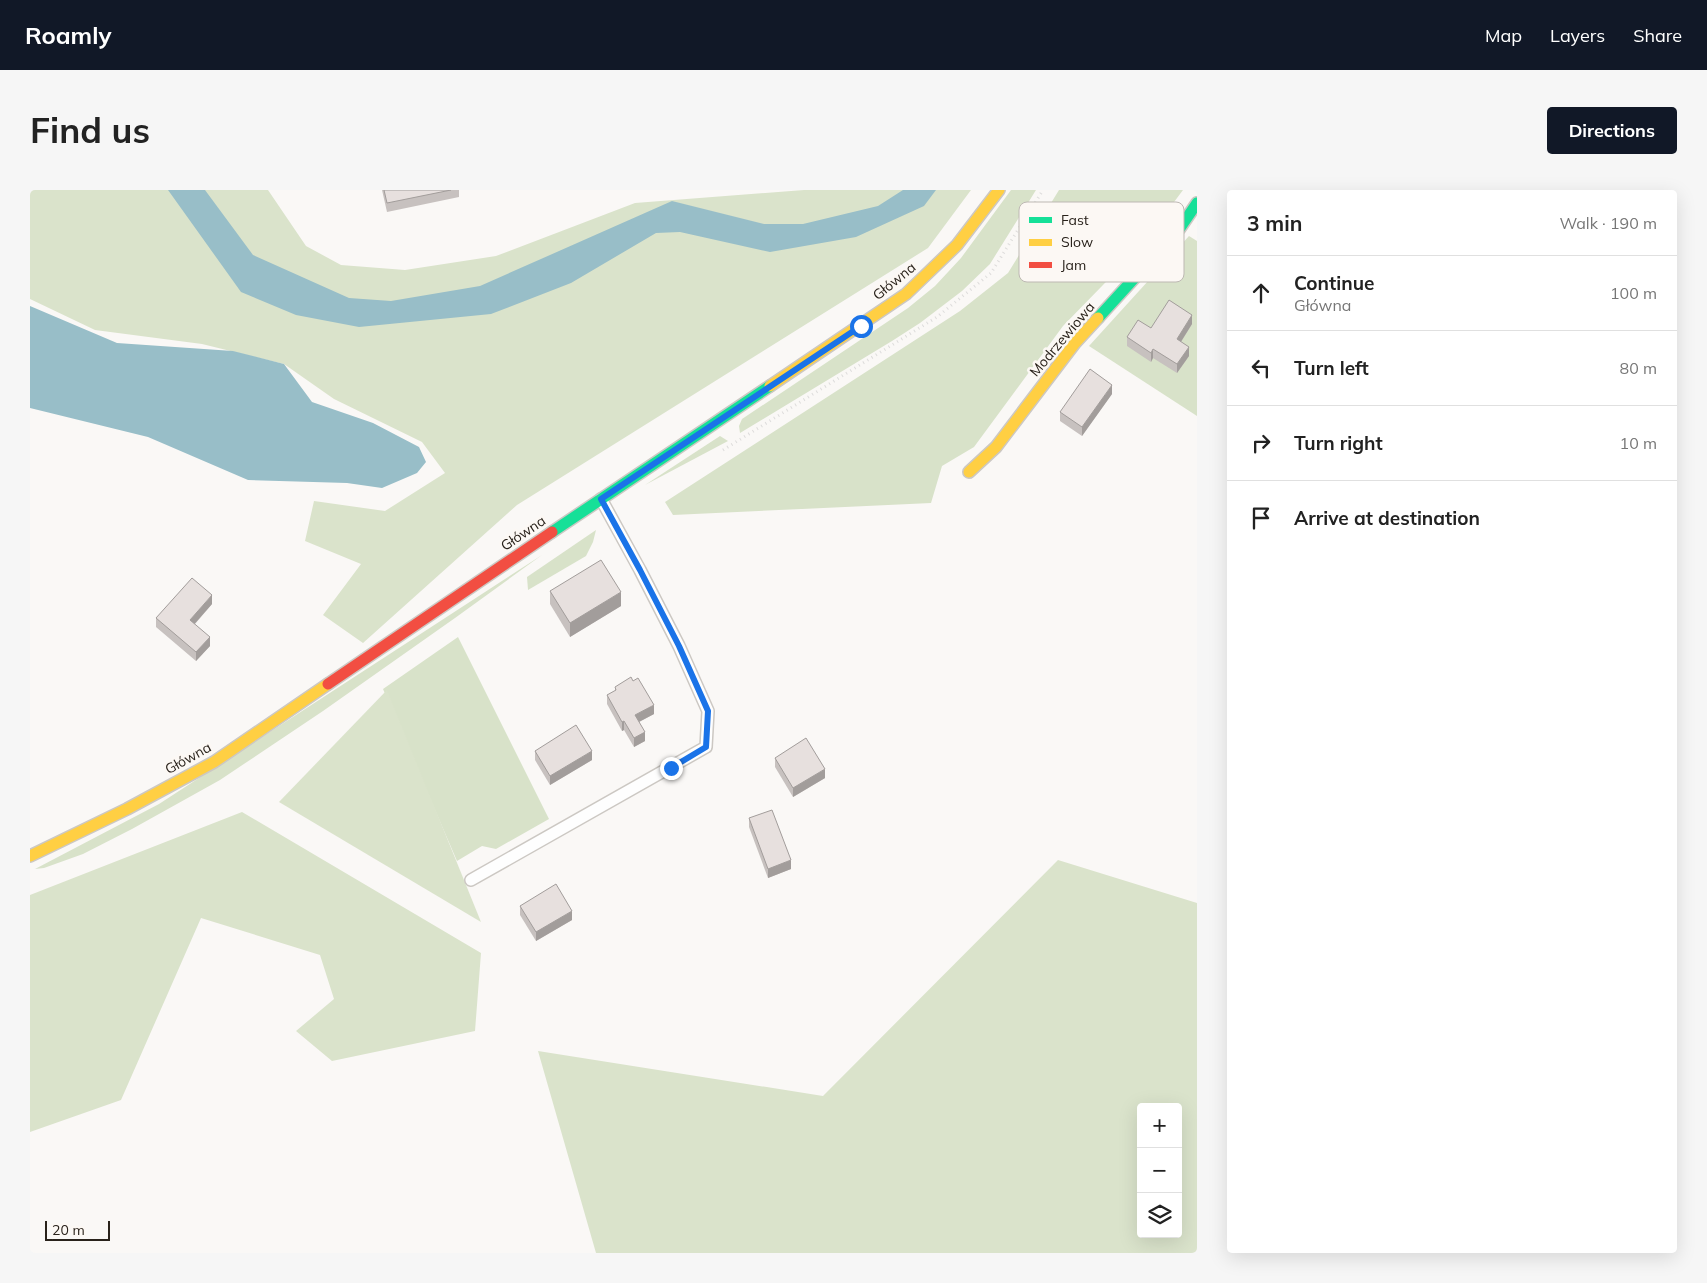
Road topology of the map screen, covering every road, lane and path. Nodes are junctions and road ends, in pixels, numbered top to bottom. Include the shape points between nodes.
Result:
1 (999, 190) edge
2 (1197, 203) edge
3 (1184, 222) edge
4 (1131, 282) edge
5 (969, 472) dead end
6 (601, 499) junction
7 (30, 856) edge
8 (471, 880) dead end

1 - 6 street, Główna via 957,245 906,294
2 - 3 street, Modrzewiowa
4 - 5 street, Modrzewiowa via 1076,343 996,447
6 - 7 street, Główna via 214,762
6 - 8 lane via 675,638 708,711 706,747

